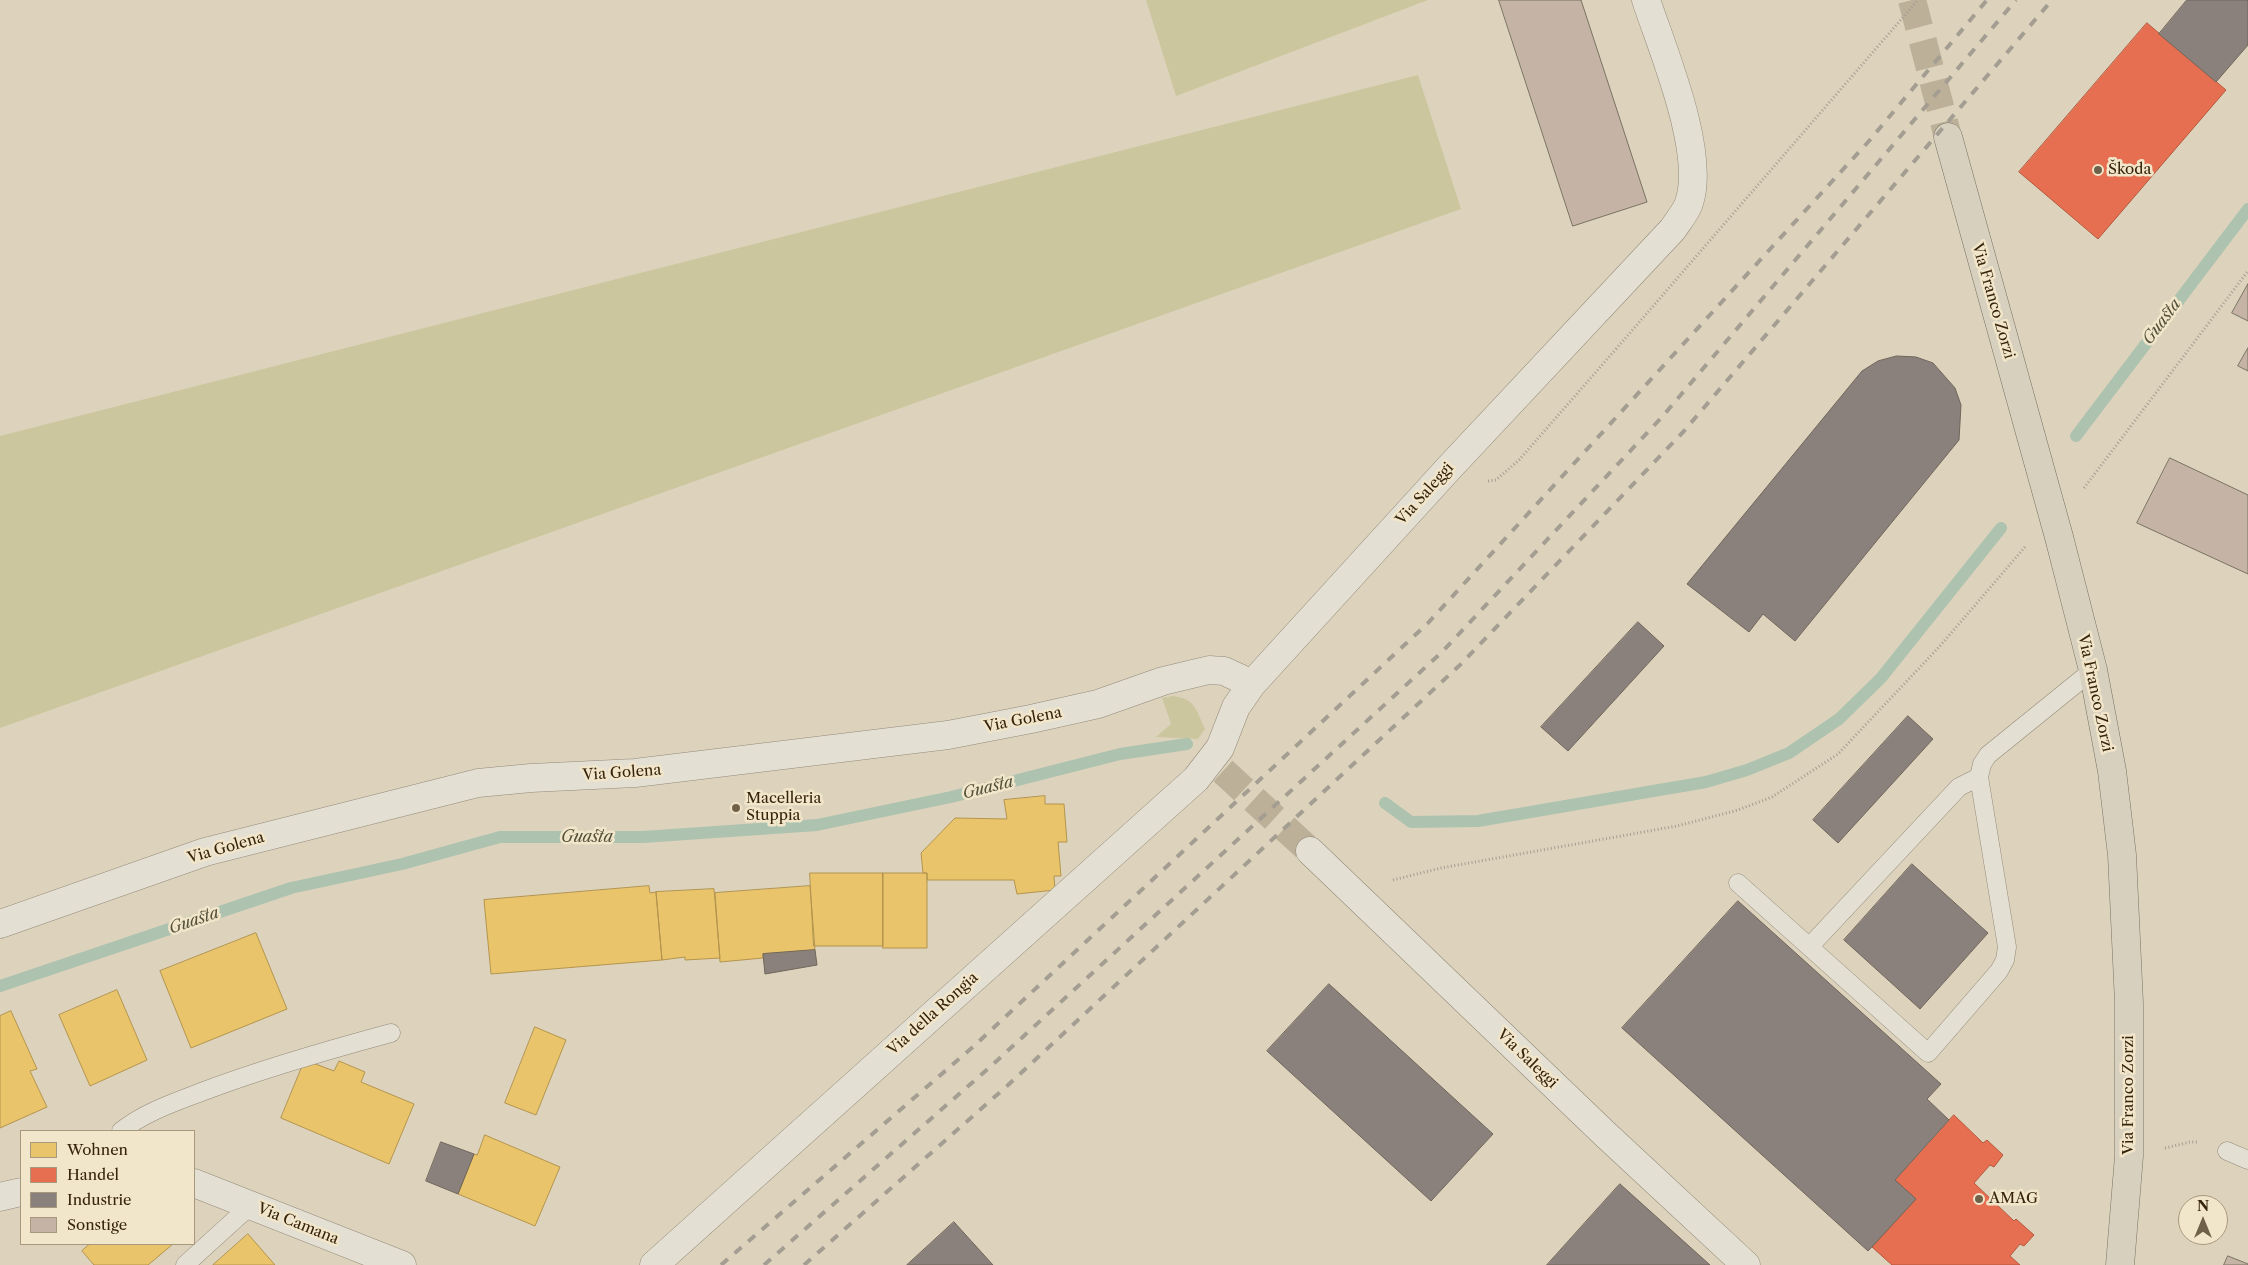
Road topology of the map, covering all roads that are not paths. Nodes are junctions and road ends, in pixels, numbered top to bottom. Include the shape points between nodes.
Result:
1 (1646, 0) edge
2 (1948, 137) tunnel mouth
3 (2093, 670) junction
4 (1252, 684) junction
5 (1217, 766) joint
6 (1979, 777) junction
7 (1310, 851) tunnel mouth
8 (1738, 883) dead end
9 (0, 924) edge
10 (1810, 946) junction
11 (391, 1033) dead end
12 (123, 1130) edge
13 (2227, 1151) road end
14 (2248, 1160) edge
15 (195, 1183) edge
16 (20, 1192) edge
17 (0, 1197) edge
18 (251, 1205) junction
19 (185, 1265) edge
20 (402, 1265) edge
21 (654, 1265) edge
22 (1746, 1265) edge
23 (2120, 1265) edge

1 - 4 street, Via Saleggi via 1689,132 1693,168 1689,203 1673,230
2 - 3 main road, Via Franco Zorzi
3 - 6 lane via 1988,755
3 - 23 main road, Via Franco Zorzi via 2112,771 2122,855 2129,1003 2129,1156
4 - 5 street, Via Saleggi via 1236,707 1220,748
4 - 9 street, Via Golena via 1224,671 1209,670 1163,681 1098,704 948,734 635,773 478,783 205,852
5 - 21 street, Via della Rongia via 1196,779
6 - 10 lane via 1960,787
6 - 10 lane via 2007,947 2005,960 1928,1053
7 - 22 street, Via Saleggi
8 - 10 lane
11 - 12 lane via 228,1082 161,1107
13 - 14 lane
15 - 18 street, Via Camana
16 - 17 street
18 - 19 lane
18 - 20 street, Via Camana

